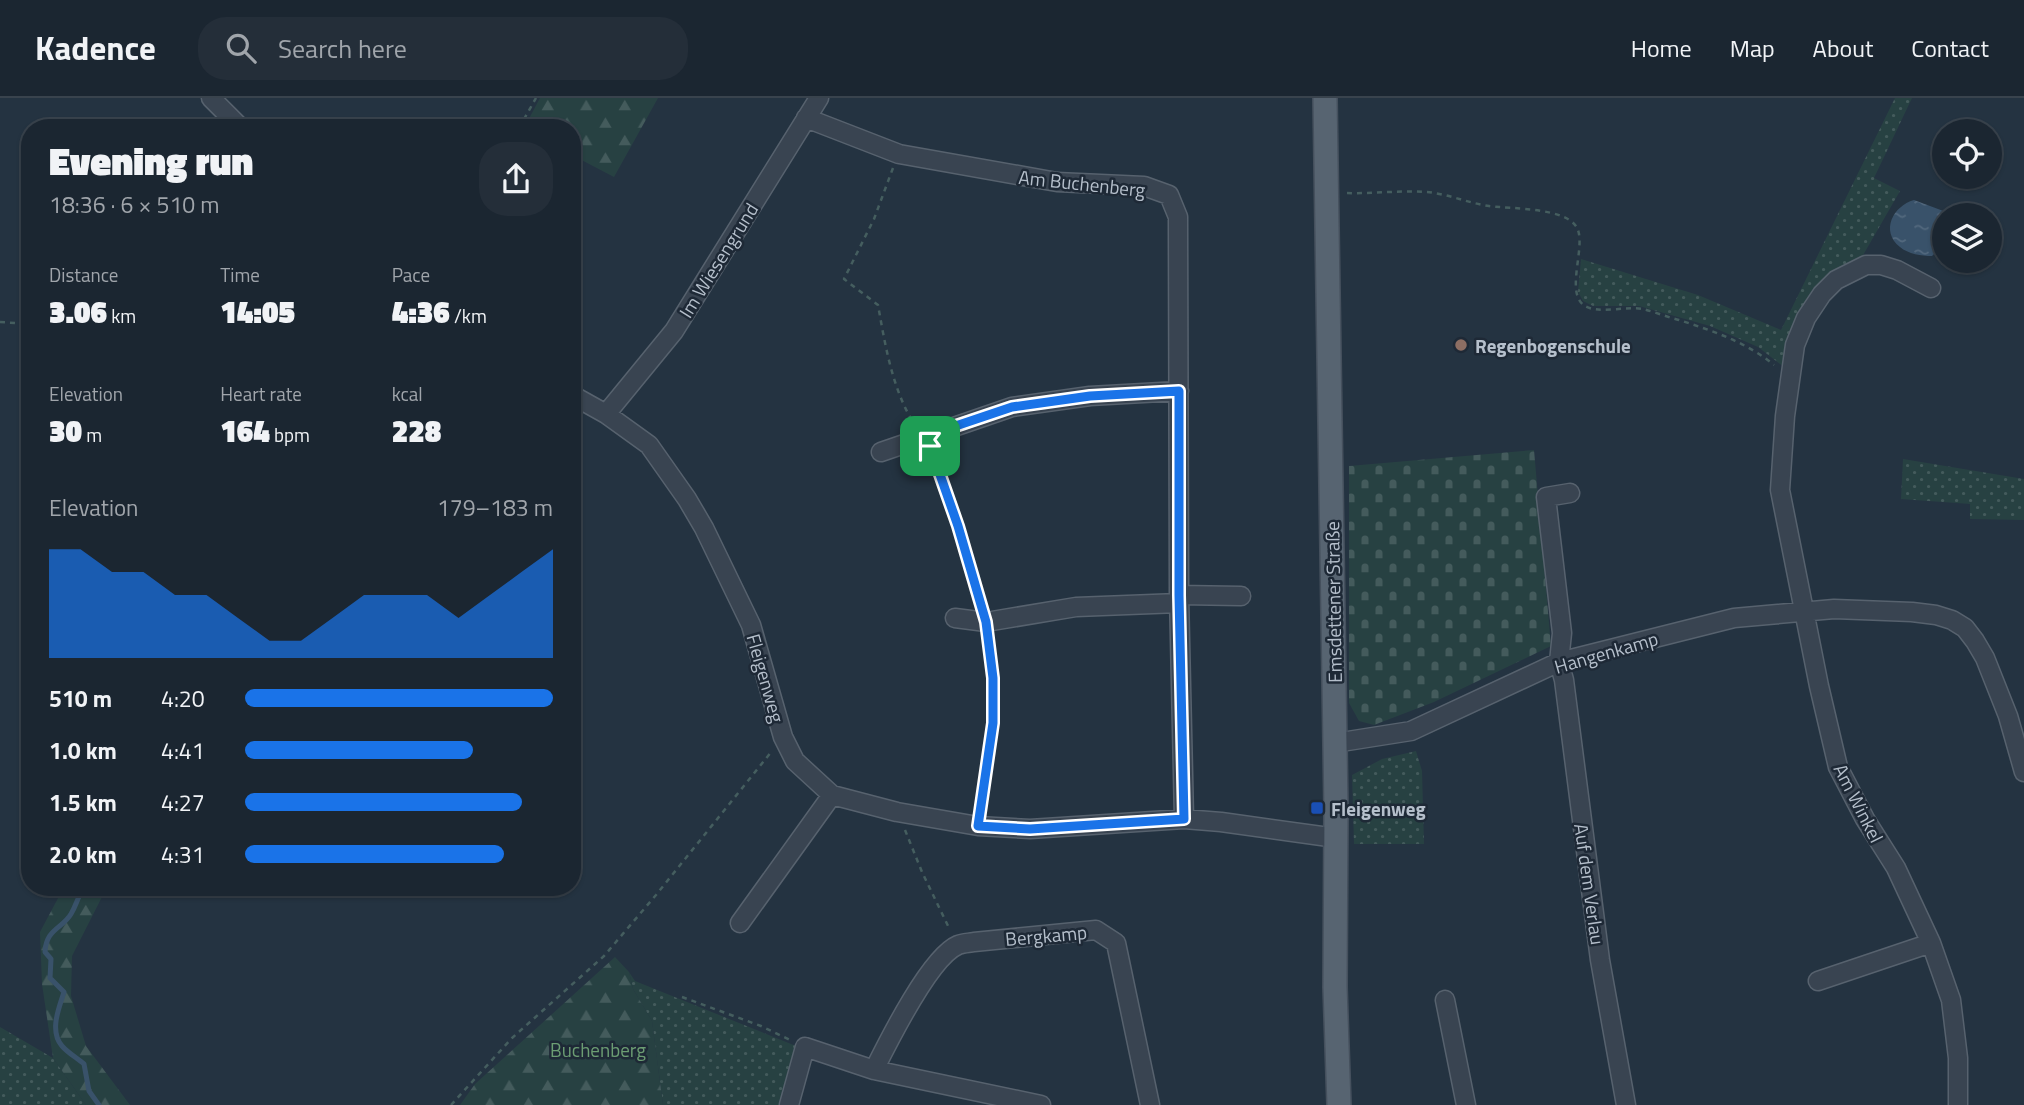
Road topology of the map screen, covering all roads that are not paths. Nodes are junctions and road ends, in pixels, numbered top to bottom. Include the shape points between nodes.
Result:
1 (211, 98) edge
2 (819, 98) edge
3 (1325, 98) edge
4 (806, 118) junction
5 (233, 119) edge
6 (1931, 288) dead end
7 (1179, 391) junction
8 (581, 400) edge
9 (606, 414) junction
10 (881, 452) dead end
11 (1570, 493) dead end
12 (1241, 596) dead end
13 (1179, 599) junction
14 (1805, 612) junction
15 (955, 618) dead end
16 (1559, 662) junction
17 (1335, 743) junction
18 (2024, 772) edge
19 (832, 795) junction
20 (1184, 819) junction
21 (1336, 838) junction
22 (740, 923) dead end
23 (1931, 943) junction
24 (1818, 981) dead end
25 (1445, 1000) dead end
26 (874, 1070) junction
27 (789, 1105) edge
28 (1041, 1105) edge
29 (1150, 1105) edge
30 (1339, 1105) edge
31 (1466, 1105) edge
32 (1626, 1105) edge
33 (1958, 1105) edge

1 - 5 street
2 - 4 street, Im Wiesengrund
3 - 17 main road, Emsdettener Straße
4 - 7 street, Am Buchenberg via 899,154 1057,182 1144,186 1169,195 1178,217
4 - 9 street, Im Wiesengrund via 674,331
6 - 14 street via 1897,270 1866,265 1836,280 1806,318 1789,379 1780,490
7 - 10 street via 1090,396 1012,407
7 - 13 street, Am Buchenberg
8 - 9 street, Fleigenweg
9 - 19 street, Fleigenweg via 649,445 688,499 751,625 783,737 795,761
11 - 16 street, Auf dem Verlau via 1546,497 1562,633
12 - 13 street
13 - 15 street via 1076,607 986,622
13 - 20 street, Am Buchenberg
14 - 16 street, Hangenkamp via 1734,618
14 - 18 street, Hangenkamp via 1912,612 1944,618 1965,628 1985,658
14 - 23 street, Am Winkel via 1838,767
16 - 17 street, Hangenkamp via 1411,731
16 - 32 street, Auf dem Verlau via 1600,960
17 - 21 main road, Emsdettener Straße
19 - 20 street, Fleigenweg via 978,826 1030,829
19 - 22 street
20 - 21 street, Fleigenweg
21 - 30 main road, Emsdettener Straße
23 - 24 street
23 - 33 street, Am Winkel via 1951,1000
25 - 31 street
26 - 27 street via 805,1047
26 - 28 street
26 - 29 street, Bergkamp via 919,988 958,945 1096,930 1116,943

